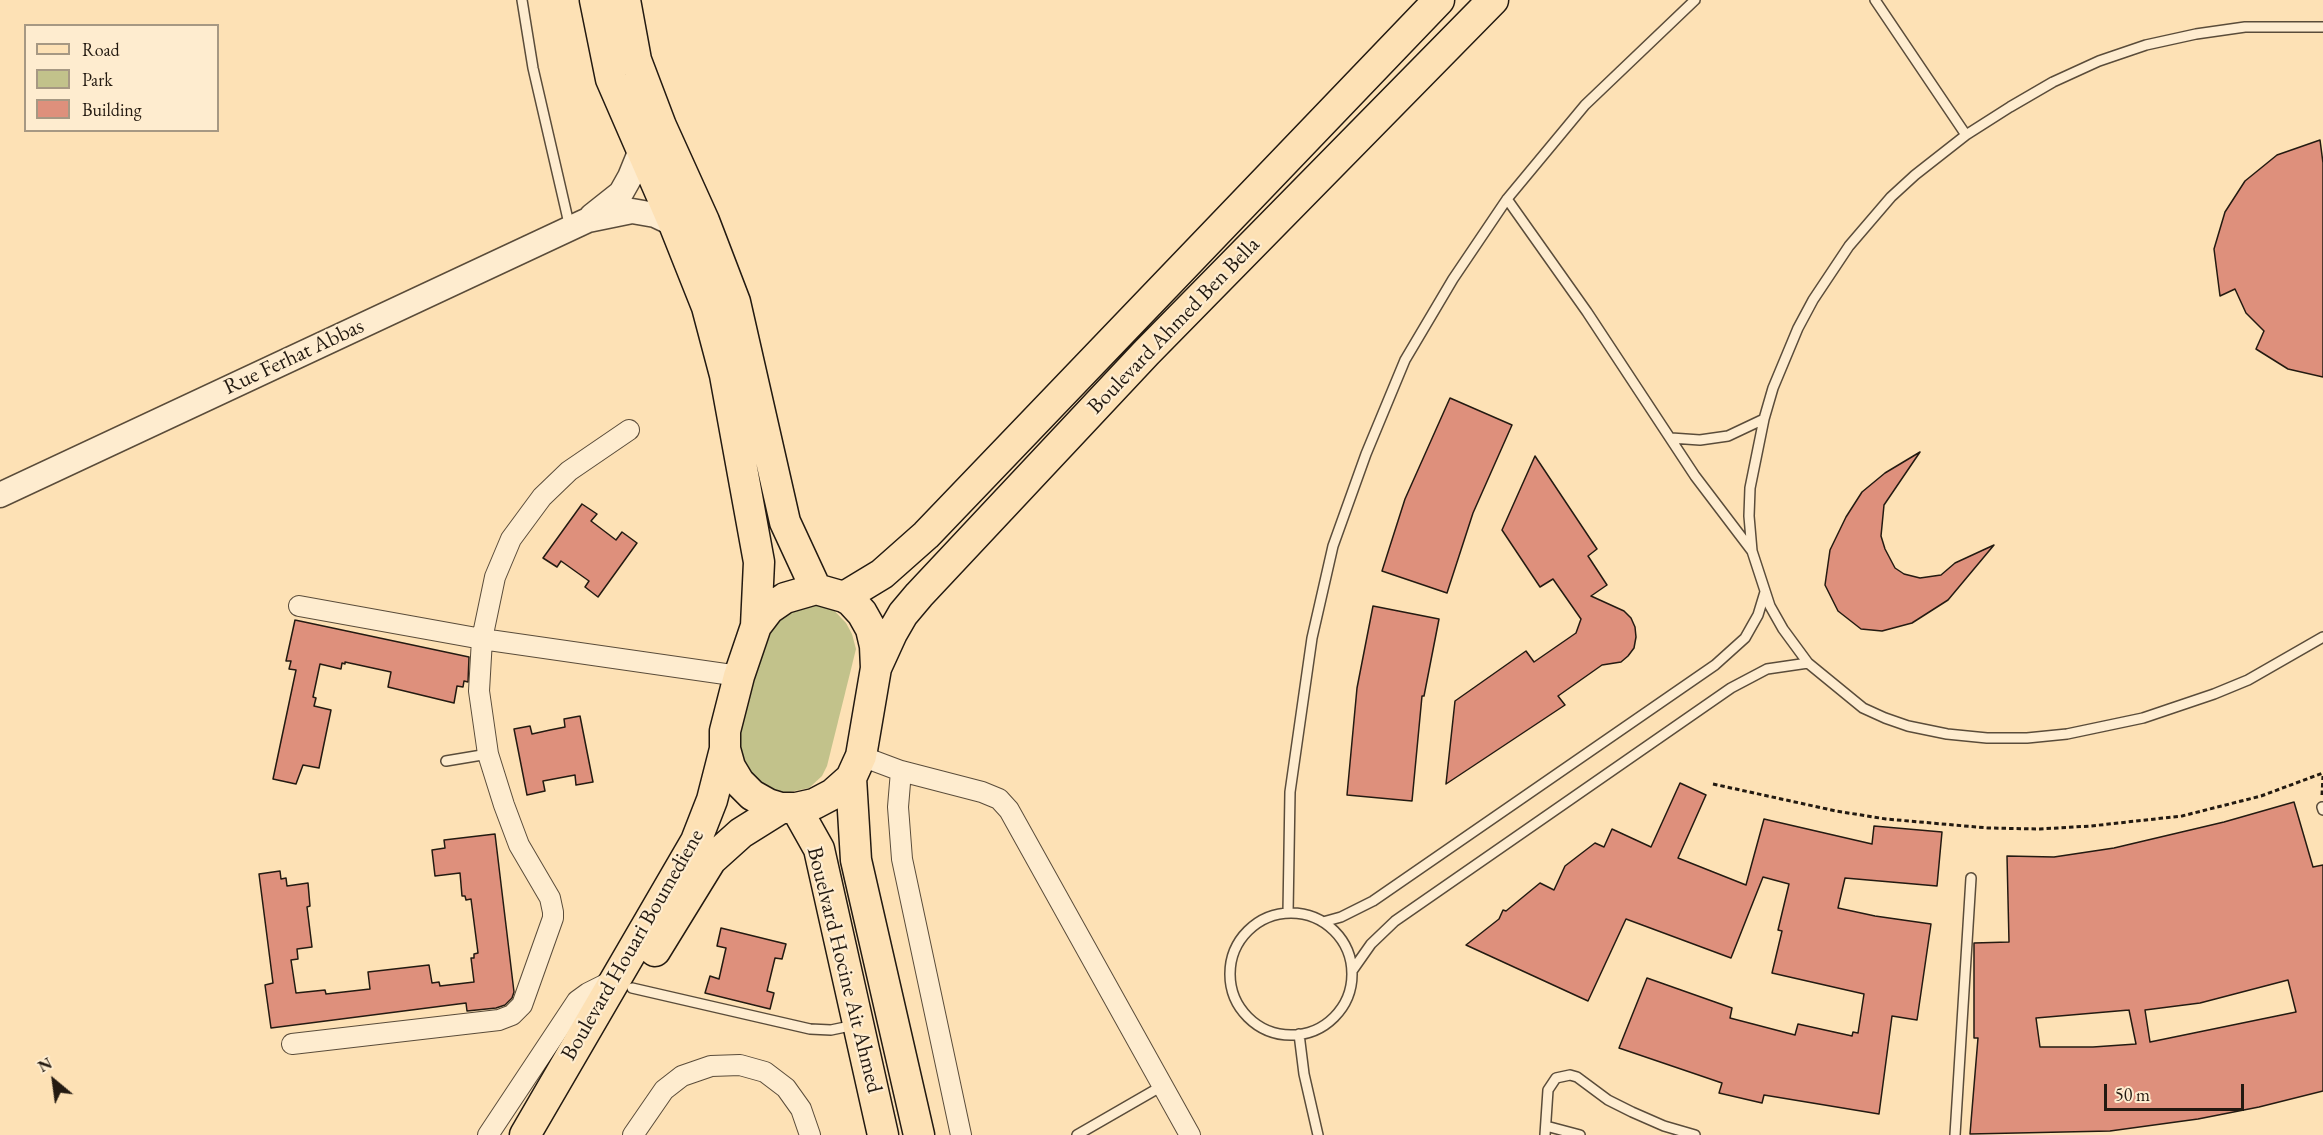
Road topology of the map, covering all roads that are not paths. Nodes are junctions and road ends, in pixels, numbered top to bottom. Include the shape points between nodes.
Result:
1 (522, 0) edge
2 (595, 0) edge
3 (625, 0) edge
4 (1439, 0) edge
5 (1493, 0) edge
6 (1695, 0) edge
7 (1875, 0) edge
8 (2323, 27) edge
9 (1966, 135) junction
10 (641, 150) junction
11 (1507, 199) junction
12 (579, 224) junction
13 (674, 224) junction
14 (1764, 419) junction
15 (628, 430) dead end
16 (1671, 438) junction
17 (0, 495) edge
18 (1752, 551) junction
19 (816, 589) junction
20 (1766, 589) junction
21 (844, 597) junction
22 (299, 606) dead end
23 (756, 626) junction
24 (2323, 637) edge
25 (482, 639) junction
26 (1808, 663) junction
27 (876, 668) junction
28 (740, 676) junction
29 (725, 749) junction
30 (488, 754) junction
31 (446, 761) dead end
32 (856, 767) junction
33 (901, 771) junction
34 (789, 808) junction
35 (1971, 878) dead end
36 (1288, 913) junction
37 (1323, 922) junction
38 (1352, 971) junction
39 (622, 985) junction
40 (859, 1024) junction
41 (1299, 1034) junction
42 (292, 1044) dead end
43 (1162, 1086) junction
44 (1545, 1130) edge
45 (488, 1135) edge
46 (525, 1135) edge
47 (548, 1135) edge
48 (633, 1135) edge
49 (810, 1135) edge
50 (883, 1135) edge
51 (919, 1135) edge
52 (961, 1135) edge
53 (1077, 1135) edge
54 (1190, 1135) edge
55 (1318, 1135) edge
56 (1580, 1135) edge
57 (1695, 1135) edge
58 (1955, 1135) edge

1 - 12 lane via 532,68
2 - 10 main road via 611,78
3 - 19 main road via 636,60 735,302 785,522
4 - 21 main road, Boulevard Ahmed Ben Bella via 926,535 882,574
5 - 27 main road, Boulevard Ahmed Ben Bella via 1146,353 918,595 892,633
6 - 11 lane via 1585,105
7 - 9 lane
8 - 9 lane via 2245,27 2146,45 2053,82
9 - 14 lane via 1891,197 1830,272 1785,358
10 - 12 street, Rue Ferhat Abbas via 621,193
10 - 13 main road
11 - 16 lane
11 - 36 lane via 1405,360 1333,546 1312,638 1291,781
12 - 13 street, Rue Ferhat Abbas via 633,211
12 - 17 street, Rue Ferhat Abbas
13 - 23 main road via 707,307 725,375 759,562
14 - 16 lane via 1728,436 1700,440
14 - 18 lane via 1750,488
15 - 25 street via 569,471 542,496 512,539 495,577
16 - 18 lane
18 - 20 lane
19 - 21 main road
19 - 23 main road via 785,598 769,609
20 - 26 lane via 1783,629
20 - 37 lane via 1752,627 1721,661 1373,901
21 - 27 main road via 862,613 871,630
22 - 25 street
23 - 28 main road
24 - 26 lane via 2248,680 2179,707 2067,734 2027,738 1947,734 1908,726 1863,708
25 - 28 street
25 - 30 street via 479,691
26 - 38 lane via 1767,669 1731,688 1395,921 1371,944
27 - 32 main road
28 - 29 main road via 725,731
29 - 34 main road via 730,767 752,795 768,804
29 - 39 main road, Boulevard Houari Boumediene via 696,841
30 - 31 lane
30 - 42 street via 519,844 550,898 553,912 522,1005 499,1020
32 - 33 street
32 - 34 main road via 833,794 814,804
32 - 51 main road via 855,860
33 - 43 street via 982,792 999,799 1009,810
33 - 52 street via 898,807 902,859
34 - 39 main road, Boulevard Houari Boumediene via 741,833 711,860
34 - 40 main road, Bouelvard Hocine Ait Ahmed via 819,849
35 - 58 lane
36 - 37 lane
36 - 41 lane via 1264,919 1244,934 1233,955 1230,980 1237,1003 1252,1022 1274,1033
37 - 38 lane via 1340,939
38 - 41 lane via 1348,994 1337,1013 1320,1027
39 - 40 lane via 810,1029 831,1030
39 - 45 street via 588,993 577,1001
39 - 46 main road, Boulevard Houari Boumediene
39 - 47 main road, Boulevard Houari Boumediene
40 - 50 main road, Bouelvard Hocine Ait Ahmed
41 - 55 lane
43 - 53 lane
43 - 54 street
44 - 56 lane
44 - 57 lane via 1551,1083 1570,1075 1632,1112
48 - 49 street via 664,1089 682,1076 711,1066 740,1065 765,1072 786,1088 801,1109

